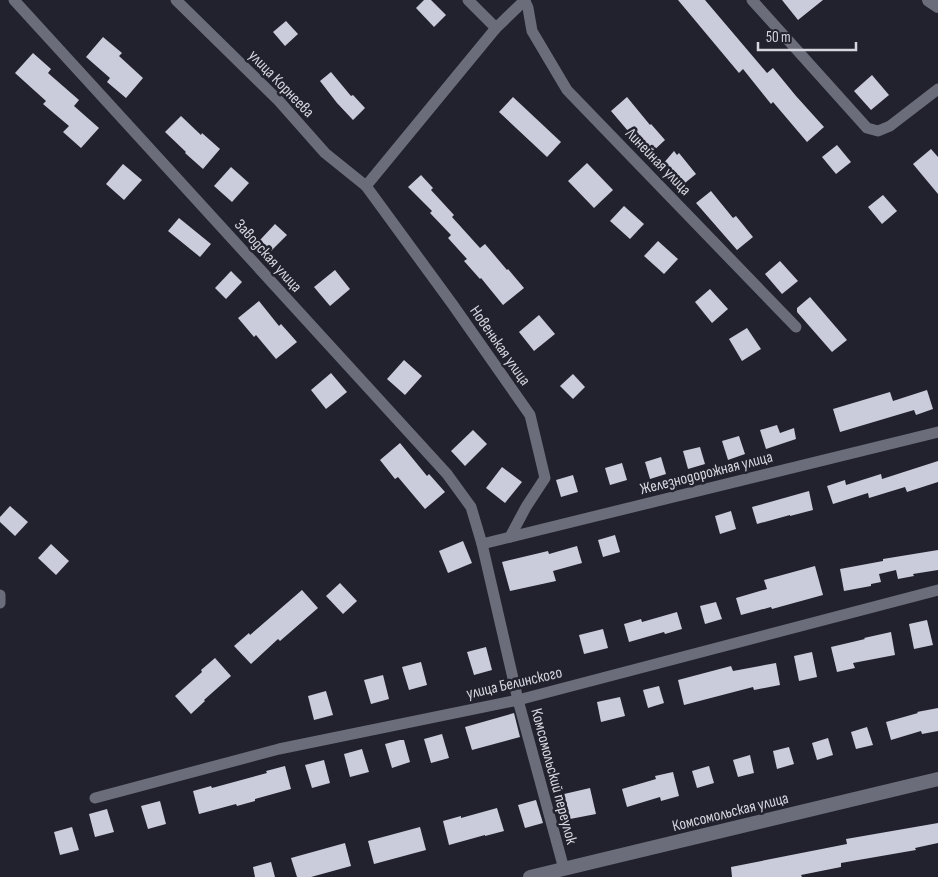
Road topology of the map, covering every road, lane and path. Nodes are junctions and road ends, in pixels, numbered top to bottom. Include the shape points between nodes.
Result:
1 (14, 0) edge
2 (176, 0) edge
3 (468, 0) edge
4 (525, 0) edge
5 (752, 0) edge
6 (930, 0) edge
7 (938, 6) edge
8 (496, 28) junction
9 (938, 89) edge
10 (366, 186) junction
11 (796, 327) dead end
12 (938, 432) edge
13 (510, 538) junction
14 (482, 544) junction
15 (938, 590) edge
16 (0, 595) edge
17 (0, 603) edge
18 (518, 700) junction
19 (938, 779) edge
20 (96, 798) dead end
21 (564, 869) junction
22 (530, 877) edge

1 - 14 street, Заводская улица via 447,474 471,507
2 - 10 street, улица Корнеева via 280,101 325,153
3 - 8 street
4 - 8 street
4 - 11 street, Линейная улица via 532,31 567,90
5 - 9 street via 867,128 878,132 890,126
6 - 7 street
8 - 10 street
10 - 13 street, Новенькая улица via 530,415 545,478
12 - 13 street, Железнодорожная улица
13 - 14 street, Железнодорожная улица
14 - 18 street, Комсомольский переулок
15 - 18 street, улица Белинского
16 - 17 street
18 - 20 street, улица Белинского via 279,749
18 - 21 street, Комсомольский переулок
19 - 21 street, Комсомольская улица
21 - 22 street, Комсомольская улица

